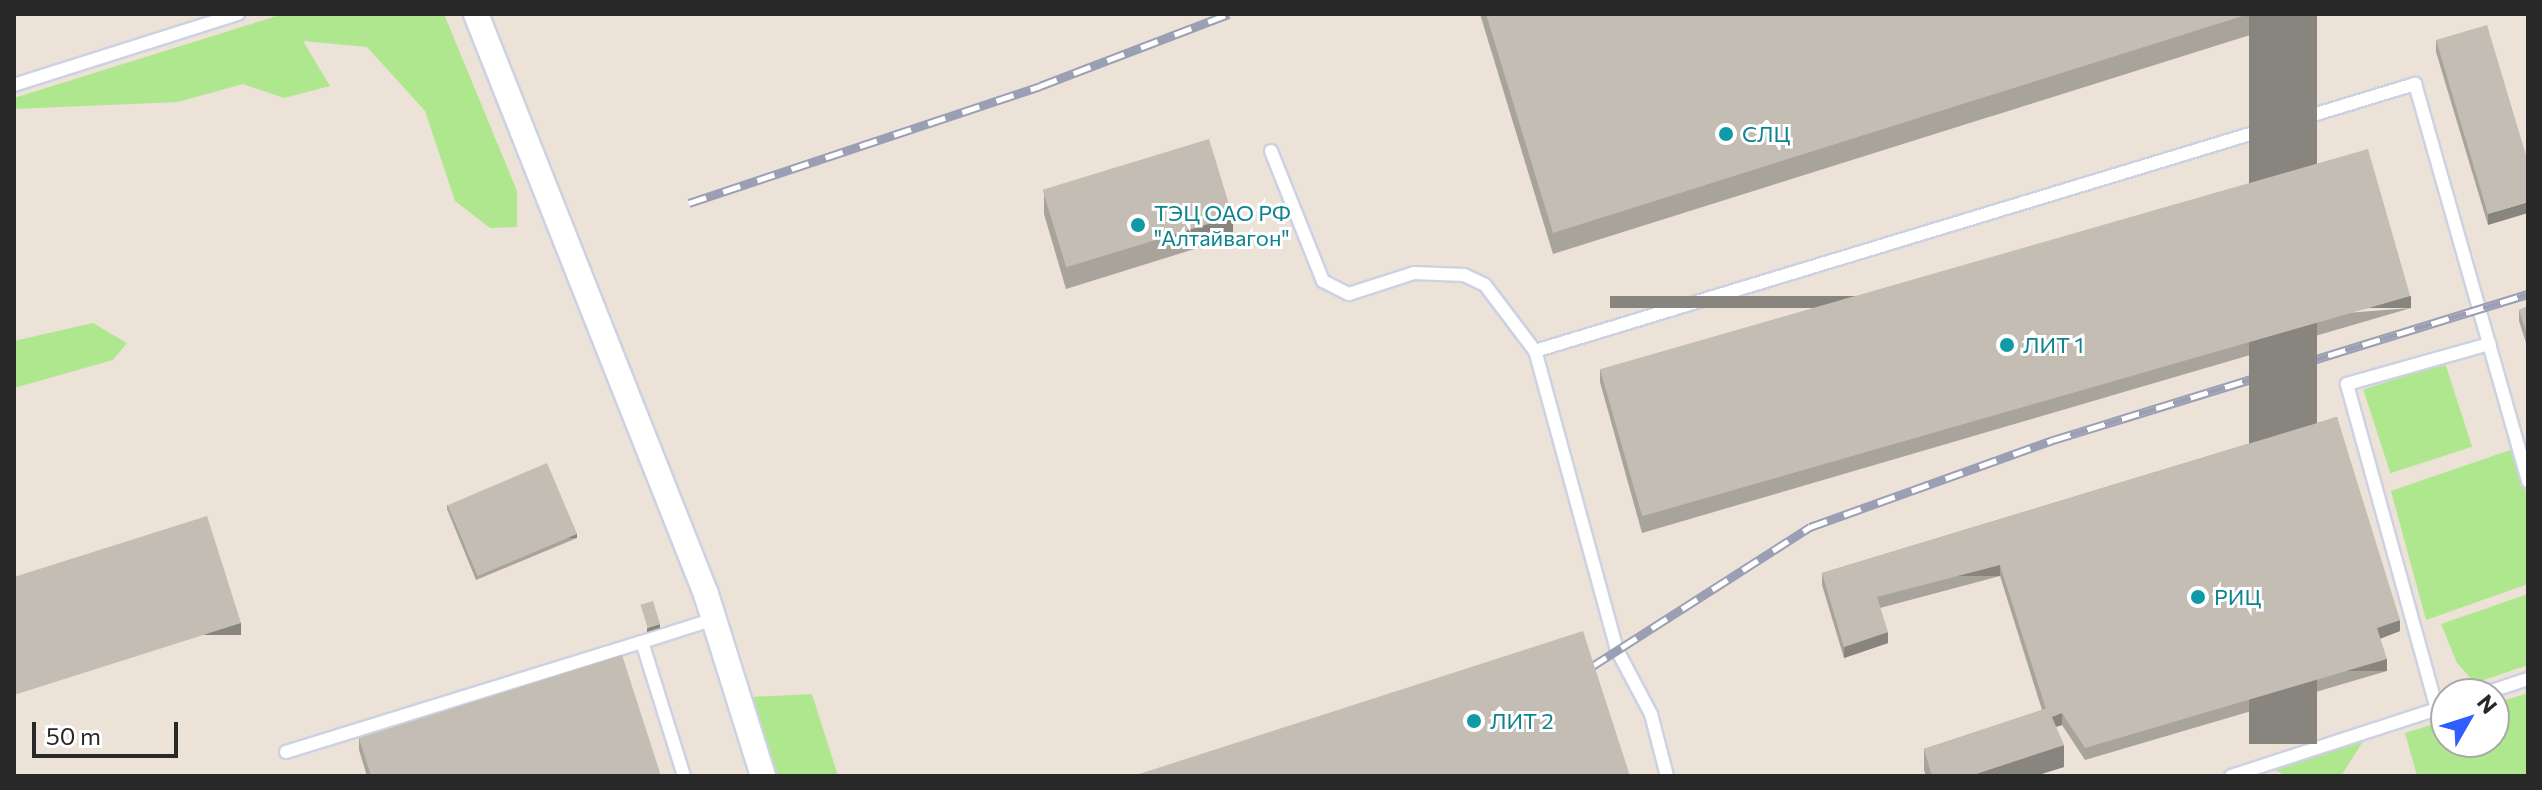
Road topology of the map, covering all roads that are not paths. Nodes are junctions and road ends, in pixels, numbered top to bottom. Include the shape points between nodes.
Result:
1 (238, 14) edge
2 (476, 14) edge
3 (14, 85) edge
4 (1271, 151) dead end
5 (2489, 344) junction
6 (1535, 351) junction
7 (2528, 481) edge
8 (714, 619) junction
9 (642, 642) junction
10 (2433, 678) edge
11 (2430, 711) edge
12 (286, 752) dead end
13 (684, 776) edge
14 (763, 776) edge
15 (1667, 776) edge
16 (2231, 776) edge

1 - 3 lane
2 - 8 street
4 - 6 lane via 1323,281 1349,294 1414,273 1464,275 1485,285
5 - 6 lane via 2415,84
5 - 7 lane
5 - 10 lane via 2347,384
6 - 15 lane via 1617,650 1651,714
8 - 9 lane
8 - 14 street
9 - 12 lane
9 - 13 lane
11 - 16 lane

